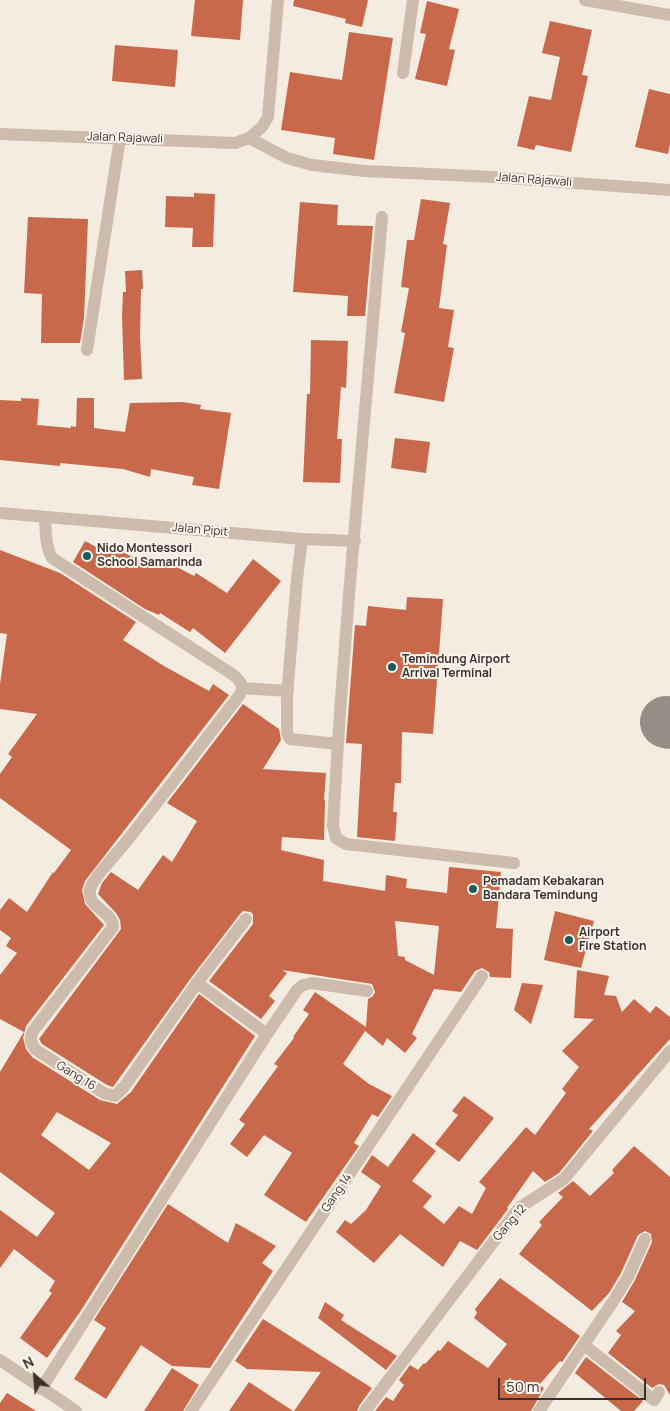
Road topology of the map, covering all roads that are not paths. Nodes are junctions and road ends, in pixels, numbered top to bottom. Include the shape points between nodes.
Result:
1 (278, 0) edge
2 (413, 0) edge
3 (585, 0) edge
4 (646, 5) edge
5 (670, 15) edge
6 (403, 73) dead end
7 (0, 134) edge
8 (120, 138) junction
9 (249, 138) junction
10 (670, 190) edge
11 (382, 217) dead end
12 (87, 350) dead end
13 (0, 513) edge
14 (45, 518) junction
15 (302, 539) junction
16 (355, 541) junction
17 (242, 688) junction
18 (288, 691) junction
19 (338, 744) junction
20 (514, 863) dead end
21 (246, 919) dead end
22 (482, 976) dead end
23 (197, 983) junction
24 (367, 991) dead end
25 (267, 1034) junction
26 (670, 1051) edge
27 (645, 1239) dead end
28 (584, 1345) junction
29 (0, 1360) edge
30 (41, 1389) junction
31 (660, 1392) dead end
32 (76, 1411) edge
33 (191, 1411) edge
34 (365, 1411) edge
35 (539, 1411) edge

1 - 9 street via 268,117
2 - 6 street
3 - 4 street
4 - 5 street
7 - 8 street, Jalan Rajawali
8 - 9 street, Jalan Rajawali via 235,142
8 - 12 street
9 - 10 street, Jalan Rajawali via 287,158 312,165
11 - 16 street
13 - 14 street, Jalan Pipit
14 - 15 street, Jalan Pipit
14 - 17 street via 46,540 52,558 232,674
15 - 16 street, Jalan Pipit
15 - 18 street
16 - 19 street
17 - 18 street
17 - 23 street, Gang 16 via 93,882 90,897 111,918 111,931 30,1039 36,1050 104,1093 115,1096
18 - 19 street via 286,733 290,739
19 - 20 street via 333,826 336,838 346,844
21 - 23 street
22 - 33 street, Gang 14
23 - 25 street
24 - 25 street via 312,982 304,984
25 - 30 street
26 - 34 street, Gang 12 via 564,1179 516,1212
27 - 28 street via 619,1292
28 - 31 street via 654,1400
28 - 35 street
29 - 30 street
30 - 32 street

